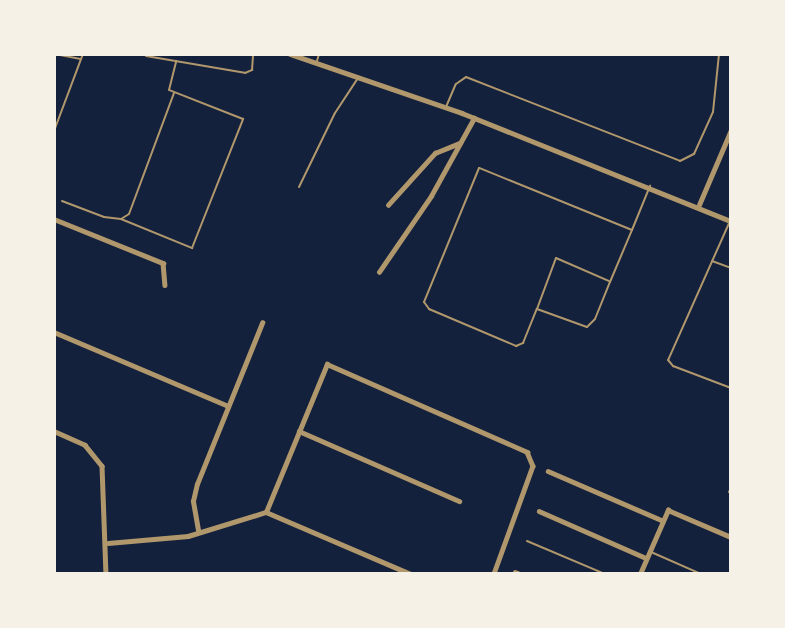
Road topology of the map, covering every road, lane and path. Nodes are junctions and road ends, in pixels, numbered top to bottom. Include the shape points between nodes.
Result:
1 (55, 54) edge
2 (83, 54) edge
3 (253, 54) edge
4 (290, 54) edge
5 (319, 54) edge
6 (719, 54) edge
7 (146, 56) dead end
8 (80, 59) junction
9 (176, 61) junction
10 (317, 61) junction
11 (359, 77) junction
12 (175, 92) junction
13 (446, 108) junction
14 (474, 118) junction
15 (731, 130) edge
16 (54, 131) edge
17 (461, 142) junction
18 (650, 186) junction
19 (299, 187) dead end
20 (62, 201) dead end
21 (388, 205) dead end
22 (699, 205) junction
23 (54, 219) edge
24 (121, 219) junction
25 (731, 221) edge
26 (632, 230) junction
27 (711, 260) junction
28 (731, 268) edge
29 (379, 272) dead end
30 (610, 282) junction
31 (165, 285) dead end
32 (537, 309) junction
33 (262, 323) dead end
34 (54, 332) edge
35 (731, 388) edge
36 (228, 406) junction
37 (54, 431) edge
38 (299, 431) junction
39 (548, 471) dead end
40 (459, 501) dead end
41 (539, 511) dead end
42 (266, 512) junction
43 (661, 520) junction
44 (198, 530) junction
45 (731, 537) edge
46 (527, 541) dead end
47 (108, 543) junction
48 (649, 551) junction
49 (646, 558) junction
50 (106, 574) edge
51 (411, 574) edge
52 (494, 574) edge
53 (605, 574) edge
54 (640, 574) edge
55 (701, 574) edge

1 - 8 lane
2 - 8 lane
3 - 9 lane via 249,72
4 - 10 street
5 - 10 lane
6 - 13 lane via 713,112 694,154 680,161 466,78 456,84
7 - 9 lane
8 - 16 lane
9 - 12 lane via 169,90
10 - 11 street
11 - 13 street
11 - 19 lane via 335,113
12 - 24 lane via 129,214
12 - 24 lane via 243,119 192,248
13 - 14 street
14 - 17 street
14 - 18 street
15 - 22 street
17 - 21 street via 435,153
17 - 29 street
18 - 22 street
18 - 26 lane
20 - 24 lane
22 - 25 street
23 - 31 street via 163,263
25 - 27 lane
26 - 30 lane
26 - 32 lane via 479,168 424,302 429,309 516,346 523,343
27 - 28 lane
27 - 35 lane via 668,360
30 - 32 lane via 587,327
30 - 32 lane via 556,258
33 - 36 street
34 - 36 street
36 - 44 street via 193,500
37 - 47 street via 85,445 102,466
38 - 40 street
38 - 42 street
38 - 52 street via 327,364 527,452 533,466
39 - 43 street
41 - 49 street
42 - 44 street
42 - 51 street
43 - 45 street via 665,511
43 - 48 street
44 - 47 street via 188,536
46 - 53 lane
47 - 50 street
48 - 49 street
48 - 55 lane
49 - 54 street

